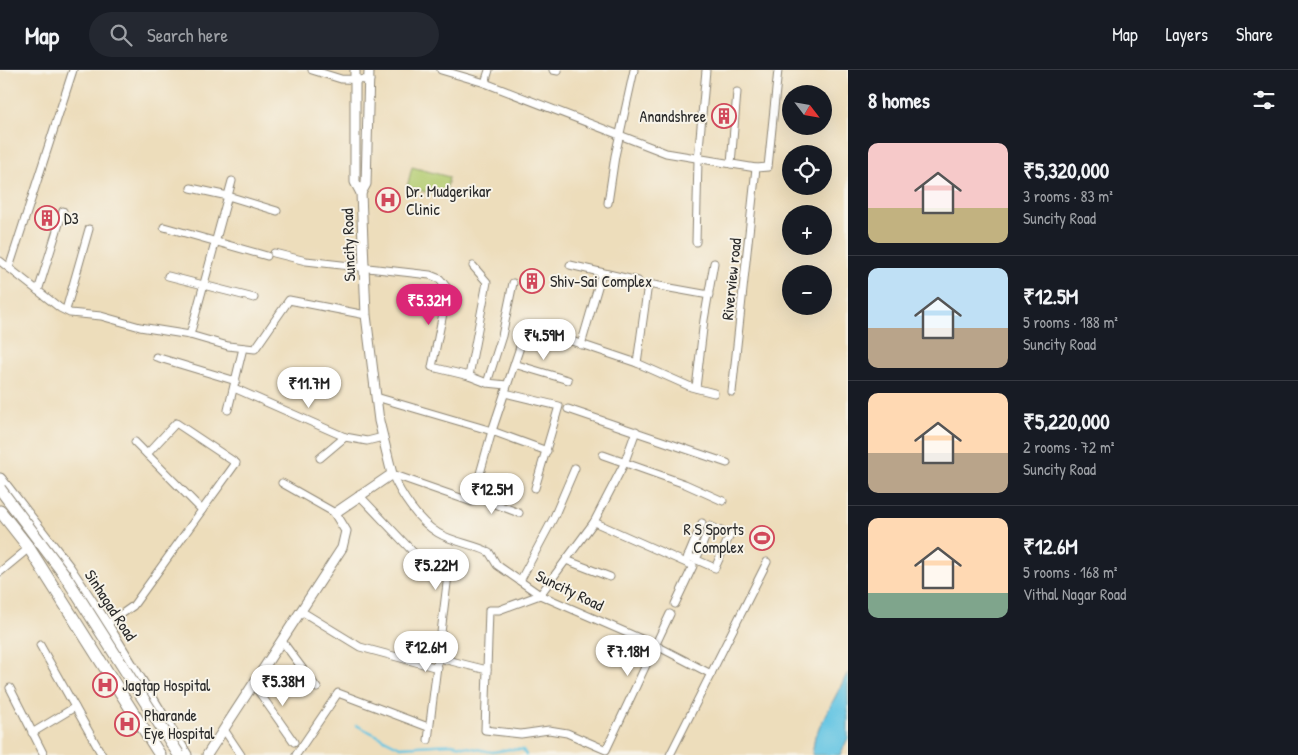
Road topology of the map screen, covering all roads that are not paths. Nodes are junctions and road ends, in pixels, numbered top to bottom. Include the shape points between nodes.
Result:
1 (73, 70) edge
2 (312, 70) edge
3 (355, 70) edge
4 (369, 70) edge
5 (441, 70) edge
6 (489, 70) edge
7 (634, 70) edge
8 (706, 70) edge
9 (778, 70) edge
10 (370, 80) junction
11 (356, 81) junction
12 (485, 83) junction
13 (737, 92) dead end
14 (622, 135) junction
15 (698, 160) junction
16 (731, 164) junction
17 (756, 168) junction
18 (232, 181) dead end
19 (191, 188) dead end
20 (361, 193) junction
21 (228, 196) junction
22 (608, 203) dead end
23 (63, 211) dead end
24 (277, 211) dead end
25 (164, 227) dead end
26 (89, 229) dead end
27 (215, 242) junction
28 (696, 242) dead end
29 (0, 261) edge
30 (714, 263) dead end
31 (570, 265) dead end
32 (472, 266) dead end
33 (9, 268) junction
34 (363, 269) junction
35 (602, 273) junction
36 (168, 276) dead end
37 (638, 281) dead end
38 (513, 283) dead end
39 (204, 285) junction
40 (38, 291) junction
41 (708, 295) junction
42 (254, 298) dead end
43 (66, 310) junction
44 (366, 315) junction
45 (190, 335) junction
46 (581, 345) junction
47 (243, 348) junction
48 (156, 357) dead end
49 (637, 363) junction
50 (514, 364) junction
51 (469, 376) junction
52 (568, 380) dead end
53 (487, 383) junction
54 (235, 385) junction
55 (696, 388) junction
56 (506, 389) junction
57 (732, 392) dead end
58 (714, 393) dead end
59 (376, 397) junction
60 (568, 409) dead end
61 (228, 410) dead end
62 (492, 431) junction
63 (636, 431) junction
64 (345, 437) junction
65 (383, 438) junction
66 (135, 442) dead end
67 (547, 451) junction
68 (148, 454) junction
69 (603, 455) dead end
70 (320, 458) dead end
71 (727, 463) dead end
72 (624, 464) junction
73 (575, 468) dead end
74 (392, 474) junction
75 (0, 479) edge
76 (282, 483) dead end
77 (536, 488) dead end
78 (0, 489) edge
79 (359, 495) junction
80 (474, 496) junction
81 (0, 498) edge
82 (723, 501) dead end
83 (202, 510) junction
84 (0, 511) edge
85 (335, 513) junction
86 (519, 513) dead end
87 (594, 522) junction
88 (708, 532) junction
89 (29, 548) junction
90 (414, 553) dead end
91 (566, 560) junction
92 (690, 560) junction
93 (767, 562) dead end
94 (0, 572) edge
95 (448, 575) dead end
96 (610, 577) dead end
97 (520, 581) junction
98 (540, 594) junction
99 (675, 604) dead end
100 (301, 611) junction
101 (670, 614) dead end
102 (106, 625) junction
103 (282, 642) junction
104 (40, 645) dead end
105 (655, 645) junction
106 (439, 658) junction
107 (438, 668) junction
108 (486, 670) junction
109 (711, 674) junction
110 (254, 685) junction
111 (10, 688) dead end
112 (317, 688) dead end
113 (75, 707) junction
114 (428, 728) junction
115 (225, 731) junction
116 (32, 733) junction
117 (428, 740) dead end
118 (294, 742) dead end
119 (180, 753) edge
120 (44, 755) edge
121 (102, 755) edge
122 (160, 755) edge
123 (166, 755) edge
124 (207, 755) edge
125 (241, 755) edge
126 (296, 755) edge
127 (670, 755) edge

1 - 33 street
2 - 11 street
3 - 11 street, Suncity Road
4 - 10 street, Suncity Road
5 - 12 street
6 - 12 street
7 - 14 street
8 - 15 street
9 - 17 street via 768,168
10 - 11 street
10 - 20 street, Suncity Road via 366,184
11 - 20 street, Suncity Road via 355,182
12 - 14 street
13 - 16 street
14 - 15 street via 666,153
14 - 22 street via 615,156
15 - 16 street
15 - 28 street
16 - 17 street
17 - 57 street, Riverview road
18 - 21 street
19 - 21 street
20 - 34 street, Suncity Road
21 - 24 street
21 - 27 street
23 - 40 street
25 - 27 street
26 - 43 street
27 - 34 street
27 - 39 street
29 - 33 street
30 - 41 street
31 - 35 street
32 - 51 street via 487,282
33 - 40 street
34 - 44 street, Suncity Road
34 - 51 street via 430,275 446,285 448,289 432,367
35 - 37 street
35 - 46 street
36 - 39 street
38 - 53 street via 502,336
39 - 42 street
39 - 45 street
40 - 43 street
41 - 49 street via 648,284
41 - 55 street
43 - 45 street
44 - 47 street via 289,300 255,350
44 - 59 street, Suncity Road
45 - 47 street
46 - 49 street
46 - 50 street via 527,326
47 - 54 street
48 - 54 street
49 - 55 street
50 - 52 street
50 - 56 street
51 - 53 street
53 - 56 street
54 - 61 street
54 - 64 street
55 - 58 street
56 - 62 street
56 - 67 street via 559,406
59 - 62 street
59 - 65 street, Suncity Road
60 - 63 street
62 - 67 street
62 - 80 street
63 - 71 street
63 - 72 street
64 - 65 street via 367,441
64 - 70 street
65 - 74 street, Suncity Road
66 - 68 street
67 - 77 street
68 - 83 street
68 - 83 street via 176,423 236,463
69 - 72 street
72 - 82 street via 685,484
72 - 87 street
73 - 97 street via 554,517
74 - 79 street
74 - 80 street via 472,502
74 - 97 street, Suncity Road via 421,519 437,532 490,552 497,565
75 - 102 main road, Sinhagad Road via 68,567
76 - 85 street
78 - 119 main road, bridge via 64,574
79 - 85 street
79 - 90 street
80 - 86 street
81 - 119 main road, bridge via 35,542
83 - 102 street via 133,606
84 - 89 main road
85 - 100 street via 345,529 342,548
87 - 91 street
87 - 92 street
88 - 92 street
88 - 92 street via 701,525
88 - 92 street via 710,526 730,536 715,568
89 - 94 street
89 - 122 main road
91 - 96 street
91 - 98 street
92 - 99 street via 692,566
93 - 109 street
95 - 106 street
97 - 98 street, Suncity Road
98 - 105 street, Suncity Road
98 - 108 street via 499,610 489,610
100 - 103 street
100 - 107 street via 360,647
101 - 105 street
102 - 119 main road, Sinhagad Road
103 - 110 street
103 - 112 street
104 - 113 street
105 - 108 street via 606,750 567,733 550,730 521,734 485,730
105 - 109 street, Suncity Road
106 - 107 street
106 - 108 street
107 - 114 street
109 - 127 street
110 - 115 street
110 - 118 street
111 - 116 street
113 - 116 street
113 - 121 street
114 - 117 street
114 - 126 street via 338,692
115 - 124 street
115 - 125 street
116 - 120 street
119 - 123 street

